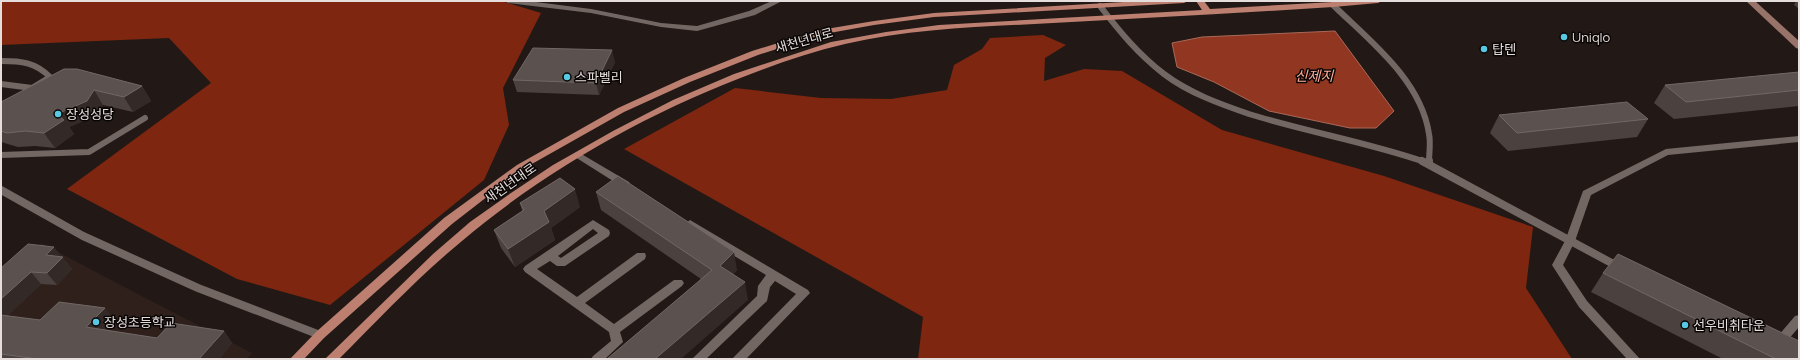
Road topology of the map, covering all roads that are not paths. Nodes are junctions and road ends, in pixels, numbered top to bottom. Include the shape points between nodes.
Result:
1 (508, 1) edge
2 (778, 1) edge
3 (1184, 1) edge
4 (1200, 1) edge
5 (1378, 1) edge
6 (1750, 1) edge
7 (1099, 3) edge
8 (1333, 5) junction
9 (1029, 9) junction
10 (1208, 13) junction
11 (1109, 18) junction
12 (1034, 22) junction
13 (1799, 46) edge
14 (1, 61) edge
15 (1, 84) edge
16 (32, 88) junction
17 (21, 96) edge
18 (145, 118) dead end
19 (1799, 139) edge
20 (1, 155) edge
21 (578, 155) junction
22 (1429, 163) junction
23 (632, 188) edge
24 (1, 190) edge
25 (679, 217) edge
26 (1570, 241) junction
27 (550, 256) dead end
28 (641, 256) dead end
29 (1626, 271) edge
30 (774, 274) junction
31 (678, 283) dead end
32 (577, 303) junction
33 (1799, 319) edge
34 (614, 330) junction
35 (320, 335) junction
36 (1776, 346) edge
37 (296, 359) edge
38 (331, 359) edge
39 (597, 359) edge
40 (698, 359) edge
41 (738, 359) edge
42 (1634, 359) edge

1 - 2 street via 591,11 661,25 697,29 752,13
3 - 7 main road, 새천년대로
4 - 10 main road
5 - 8 main road, 새천년대로
6 - 13 street
7 - 9 main road, 새천년대로
7 - 11 lane
8 - 10 main road, 새천년대로
8 - 22 lane via 1395,66 1416,97 1429,134
9 - 12 main road
9 - 35 main road, 새천년대로 via 934,15 823,32 687,80 622,110 520,168 448,221
10 - 11 main road, 새천년대로
11 - 12 main road, 새천년대로
11 - 22 lane via 1144,59 1206,98 1282,124 1387,149
12 - 21 main road, 새천년대로 via 939,27 835,44 753,69 692,94 630,124
14 - 16 lane via 28,62 42,68 50,78
15 - 16 lane
16 - 17 lane
18 - 20 lane via 89,152
19 - 26 street via 1666,152 1587,193
21 - 23 street
21 - 38 main road, 새천년대로 via 542,176 473,225
22 - 26 lane
24 - 35 lane via 83,236 198,288
25 - 30 street
26 - 29 lane
26 - 42 street via 1557,265 1583,304
27 - 32 street via 529,269
28 - 32 street
30 - 40 street via 764,286 763,298
30 - 41 street via 804,293
31 - 34 street
32 - 34 street
33 - 36 street
34 - 39 street via 617,342
35 - 37 main road, 새천년대로

